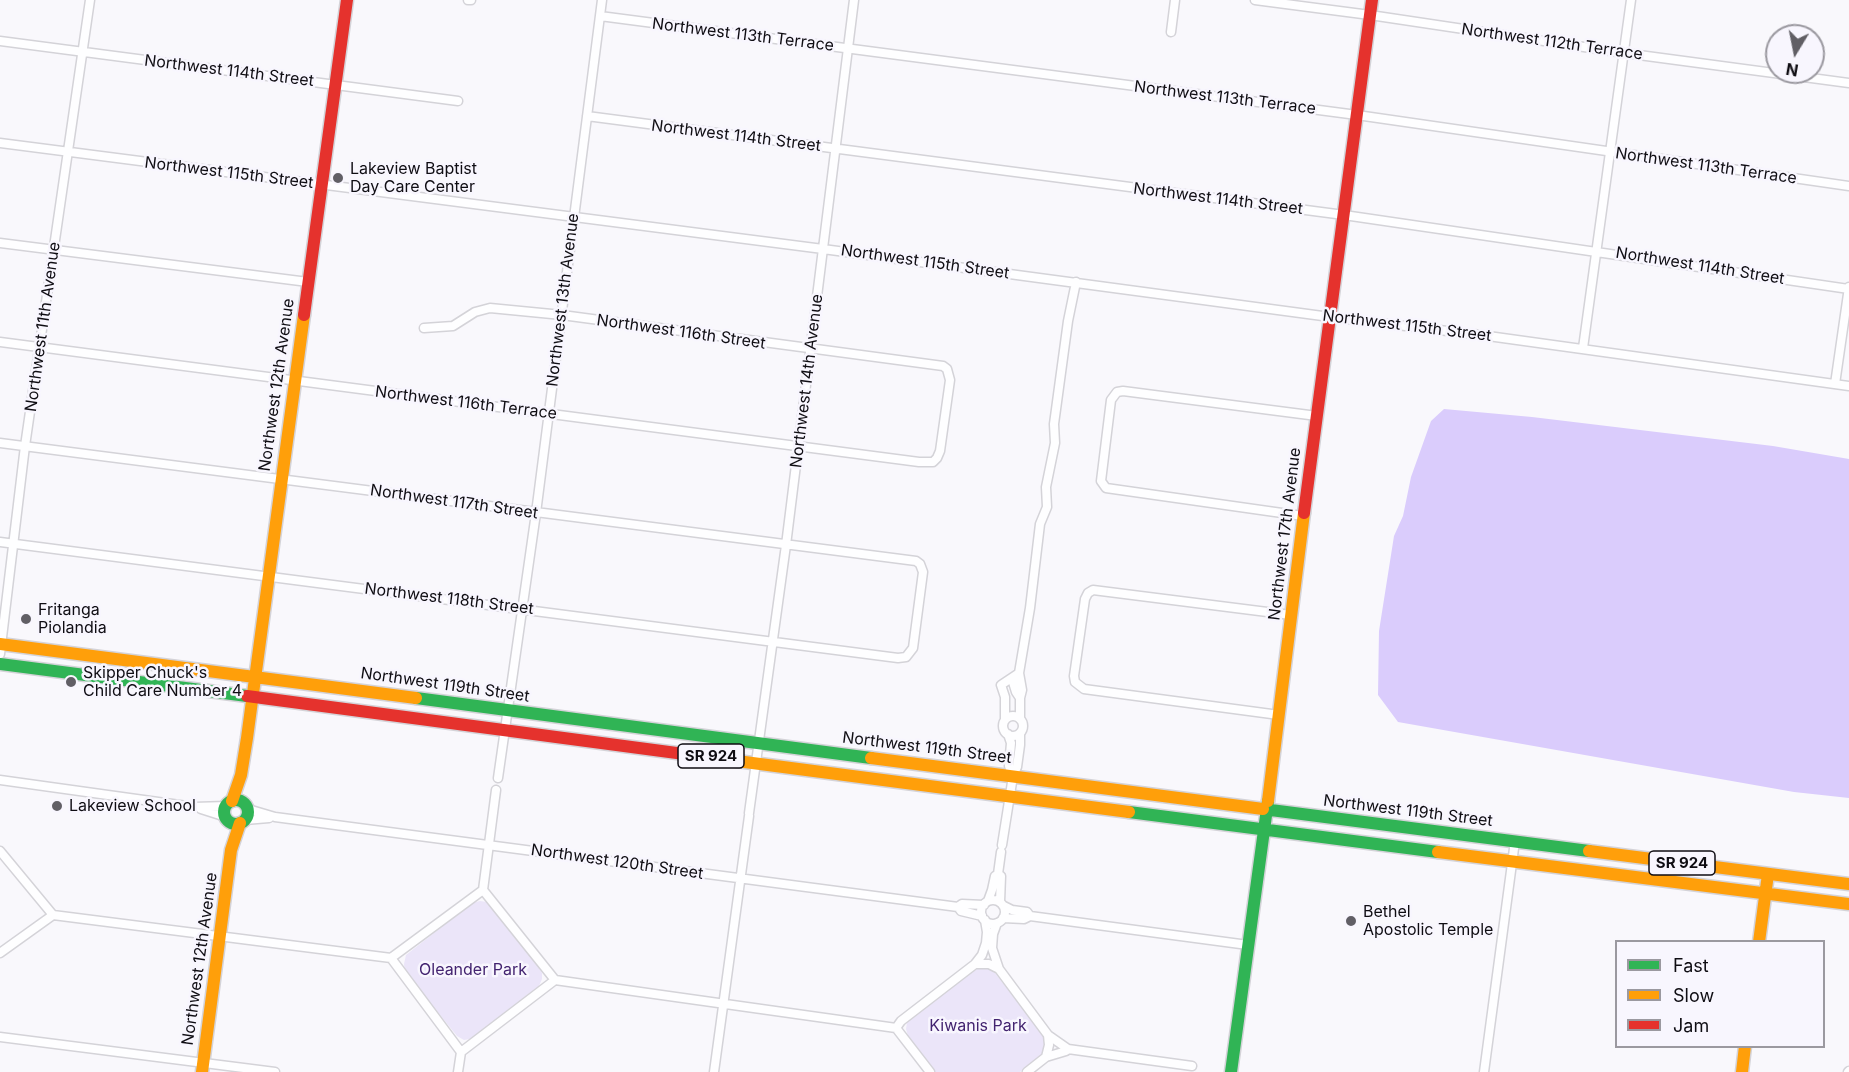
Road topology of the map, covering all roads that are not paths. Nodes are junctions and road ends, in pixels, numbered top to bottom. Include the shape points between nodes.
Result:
1 (90, 0) edge
2 (346, 0) edge
3 (602, 0) edge
4 (854, 0) edge
5 (1175, 0) edge
6 (1256, 0) edge
7 (1372, 0) edge
8 (1631, 0) edge
9 (1370, 15) junction
10 (600, 16) junction
11 (1171, 32) dead end
12 (0, 41) edge
13 (847, 48) junction
14 (82, 52) junction
15 (1624, 53) junction
16 (1849, 83) edge
17 (335, 85) junction
18 (458, 101) dead end
19 (1357, 115) junction
20 (587, 116) junction
21 (0, 143) edge
22 (834, 148) junction
23 (1610, 152) junction
24 (68, 153) junction
25 (322, 184) junction
26 (1849, 186) edge
27 (1344, 215) junction
28 (573, 216) junction
29 (0, 243) edge
30 (823, 249) junction
31 (54, 250) junction
32 (1597, 251) junction
33 (308, 282) junction
34 (1076, 282) junction
35 (1849, 288) edge
36 (562, 315) junction
37 (1330, 317) junction
38 (424, 328) dead end
39 (0, 342) edge
40 (40, 347) junction
41 (1583, 348) junction
42 (811, 349) junction
43 (294, 381) junction
44 (1835, 384) junction
45 (1849, 386) edge
46 (549, 414) junction
47 (1317, 416) junction
48 (0, 443) edge
49 (25, 446) junction
50 (798, 447) junction
51 (933, 462) joint
52 (281, 478) junction
53 (536, 513) junction
54 (1304, 516) junction
55 (0, 542) edge
56 (12, 544) junction
57 (786, 545) junction
58 (268, 577) junction
59 (523, 609) junction
60 (1291, 615) junction
61 (772, 640) junction
62 (0, 647) edge
63 (898, 658) joint
64 (0, 664) edge
65 (255, 676) junction
66 (1016, 676) junction
67 (252, 697) junction
68 (1005, 697) junction
69 (1019, 697) junction
70 (508, 710) junction
71 (1279, 715) junction
72 (1020, 719) junction
73 (1005, 720) junction
74 (505, 729) junction
75 (1020, 733) junction
76 (1008, 734) junction
77 (759, 743) junction
78 (757, 762) junction
79 (1012, 776) junction
80 (498, 778) dead end
81 (0, 780) edge
82 (496, 790) dead end
83 (1010, 796) junction
84 (1268, 810) junction
85 (236, 812) junction
86 (1265, 830) junction
87 (1515, 841) junction
88 (490, 845) junction
89 (0, 851) edge
90 (1513, 861) junction
91 (998, 874) junction
92 (1768, 874) junction
93 (741, 878) junction
94 (1849, 884) edge
95 (483, 890) junction
96 (1766, 893) junction
97 (986, 903) junction
98 (1002, 904) junction
99 (1849, 904) edge
100 (958, 907) junction
101 (53, 915) junction
102 (1030, 916) junction
103 (984, 918) junction
104 (1000, 920) junction
105 (219, 937) junction
106 (1759, 940) edge
107 (1248, 945) junction
108 (0, 953) edge
109 (391, 958) junction
110 (975, 964) junction
111 (999, 969) junction
112 (555, 980) junction
113 (724, 1003) junction
114 (896, 1028) junction
115 (1048, 1035) junction
116 (0, 1037) edge
117 (1745, 1048) edge
118 (1068, 1049) junction
119 (461, 1052) junction
120 (1047, 1057) junction
121 (1192, 1066) dead end
122 (202, 1067) edge
123 (275, 1072) edge
124 (458, 1072) edge
125 (714, 1072) edge
126 (930, 1072) edge
127 (1027, 1072) edge
128 (1234, 1072) edge
129 (1484, 1072) edge
130 (1742, 1072) edge

1 - 14 street, Northwest 11th Avenue
2 - 17 main road, Northwest 12th Avenue
3 - 10 street, Northwest 13th Avenue
4 - 13 street, Northwest 14th Avenue
5 - 11 street
6 - 9 street, Northwest 112th Terrace
7 - 9 main road, Northwest 17th Avenue
8 - 15 street
9 - 15 street, Northwest 112th Terrace
9 - 19 main road, Northwest 17th Avenue
10 - 13 street, Northwest 113th Terrace
10 - 20 street, Northwest 13th Avenue
12 - 14 street, Northwest 114th Street
13 - 19 street, Northwest 113th Terrace
13 - 22 street, Northwest 14th Avenue
14 - 17 street, Northwest 114th Street
14 - 24 street, Northwest 11th Avenue
15 - 16 street, Northwest 112th Terrace
15 - 23 street
17 - 18 street, Northwest 114th Street
17 - 25 main road, Northwest 12th Avenue
19 - 23 street, Northwest 113th Terrace
19 - 27 main road, Northwest 17th Avenue
20 - 22 street, Northwest 114th Street
20 - 28 street, Northwest 13th Avenue
21 - 24 street, Northwest 115th Street
22 - 27 street, Northwest 114th Street
22 - 30 street, Northwest 14th Avenue
23 - 26 street, Northwest 113th Terrace
23 - 32 street
24 - 25 street, Northwest 115th Street
24 - 31 street, Northwest 11th Avenue
25 - 28 street, Northwest 115th Street
25 - 33 main road, Northwest 12th Avenue
27 - 32 street, Northwest 114th Street
27 - 37 main road, Northwest 17th Avenue
28 - 30 street, Northwest 115th Street
28 - 36 street, Northwest 13th Avenue
29 - 31 street
30 - 34 street, Northwest 115th Street
30 - 42 street, Northwest 14th Avenue
31 - 33 street
31 - 40 street, Northwest 11th Avenue
32 - 35 street, Northwest 114th Street
32 - 41 street
33 - 43 main road, Northwest 12th Avenue
34 - 37 street, Northwest 115th Street
34 - 66 street via 1054,424 1047,507 1040,524 1030,608
35 - 44 street
36 - 38 street, Northwest 116th Street via 490,308 453,326
36 - 42 street, Northwest 116th Street
36 - 46 street, Northwest 13th Avenue
37 - 41 street, Northwest 115th Street
37 - 47 main road, Northwest 17th Avenue
39 - 40 street, Northwest 116th Terrace
40 - 43 street, Northwest 116th Terrace
40 - 49 street, Northwest 11th Avenue
41 - 44 street, Northwest 115th Street
42 - 50 street, Northwest 14th Avenue
42 - 51 street, Northwest 116th Street via 947,369 950,380 940,451
43 - 46 street, Northwest 116th Terrace
43 - 52 main road, Northwest 12th Avenue
44 - 45 street, Northwest 115th Street
46 - 50 street, Northwest 116th Terrace
46 - 53 street, Northwest 13th Avenue
47 - 54 main road, Northwest 17th Avenue
47 - 54 street via 1123,391 1111,400 1103,486
48 - 49 street, Northwest 117th Street
49 - 52 street, Northwest 117th Street
49 - 56 street, Northwest 11th Avenue
50 - 51 street, Northwest 116th Terrace
50 - 57 street, Northwest 14th Avenue
52 - 53 street, Northwest 117th Street
52 - 58 main road, Northwest 12th Avenue
53 - 57 street, Northwest 117th Street
53 - 59 street, Northwest 13th Avenue
54 - 60 main road, Northwest 17th Avenue
55 - 56 street, Northwest 118th Street
56 - 58 street, Northwest 118th Street
56 - 62 street, Northwest 11th Avenue
57 - 61 street, Northwest 14th Avenue
57 - 63 street, Northwest 117th Street via 920,564 923,572 913,648 906,657
58 - 59 street, Northwest 118th Street
58 - 65 main road, Northwest 12th Avenue
59 - 61 street, Northwest 118th Street
59 - 70 street, Northwest 13th Avenue
60 - 71 main road, Northwest 17th Avenue
60 - 71 street via 1093,590 1085,599 1074,676 1084,689
61 - 63 street, Northwest 118th Street
61 - 77 street, Northwest 14th Avenue
62 - 65 main road, Northwest 119th Street / SR 924
64 - 67 main road, SR 924
65 - 67 main road, Northwest 12th Avenue
65 - 70 main road, Northwest 119th Street / SR 924
66 - 68 street via 1000,685
66 - 69 street via 1022,690
67 - 74 main road, SR 924
67 - 85 main road, Northwest 12th Avenue
68 - 69 street
68 - 73 street
69 - 72 street
70 - 74 street, Northwest 13th Avenue
70 - 77 main road, Northwest 119th Street / SR 924
71 - 84 main road, Northwest 17th Avenue
72 - 73 street via 1011,716
72 - 75 street
73 - 76 street
74 - 78 main road, SR 924
74 - 80 street, Northwest 13th Avenue
75 - 76 street
75 - 79 street via 1017,767
76 - 79 street
77 - 78 street, Northwest 14th Avenue
77 - 79 main road, Northwest 119th Street / SR 924
78 - 83 main road, SR 924
78 - 93 street, Northwest 14th Avenue
79 - 83 street
79 - 84 main road, Northwest 119th Street / SR 924
81 - 85 street, Northwest 120th Street
82 - 88 street
83 - 86 main road, SR 924
83 - 91 street
84 - 86 main road, Northwest 17th Avenue
84 - 87 main road, Northwest 119th Street / SR 924
85 - 88 street, Northwest 120th Street
85 - 105 main road, Northwest 12th Avenue
86 - 90 main road, SR 924
86 - 107 main road, Northwest 17th Avenue
87 - 90 street
87 - 92 main road, Northwest 119th Street / SR 924
88 - 93 street, Northwest 120th Street
88 - 95 street
89 - 101 street
90 - 96 main road, SR 924
90 - 129 street
91 - 97 street
91 - 98 street
92 - 94 main road, Northwest 119th Street / SR 924
92 - 96 main road
93 - 100 street, Northwest 120th Street
93 - 113 street, Northwest 14th Avenue
95 - 109 street
95 - 112 street
96 - 99 main road, SR 924
96 - 106 main road
97 - 98 street, Northwest 120th Street via 994,900
97 - 100 street, Northwest 120th Street
97 - 103 street via 982,909
98 - 102 street, Northwest 120th Street
98 - 104 street via 1005,913
100 - 103 street, Northwest 120th Street
101 - 105 street
101 - 108 street
102 - 104 street, Northwest 120th Street
102 - 107 street, Northwest 120th Street
103 - 104 street, Northwest 120th Street via 991,923
103 - 110 street via 986,943
104 - 111 street via 992,944
105 - 109 street
105 - 122 main road, Northwest 12th Avenue
107 - 128 main road, Northwest 17th Avenue
109 - 119 street
110 - 111 street
110 - 114 street
111 - 115 street
112 - 113 street
112 - 119 street
113 - 114 street
113 - 125 street, Northwest 14th Avenue
114 - 126 street
115 - 118 street
115 - 120 street
116 - 122 street
117 - 130 main road
118 - 120 street
118 - 121 street
119 - 124 street
120 - 127 street
122 - 123 street

